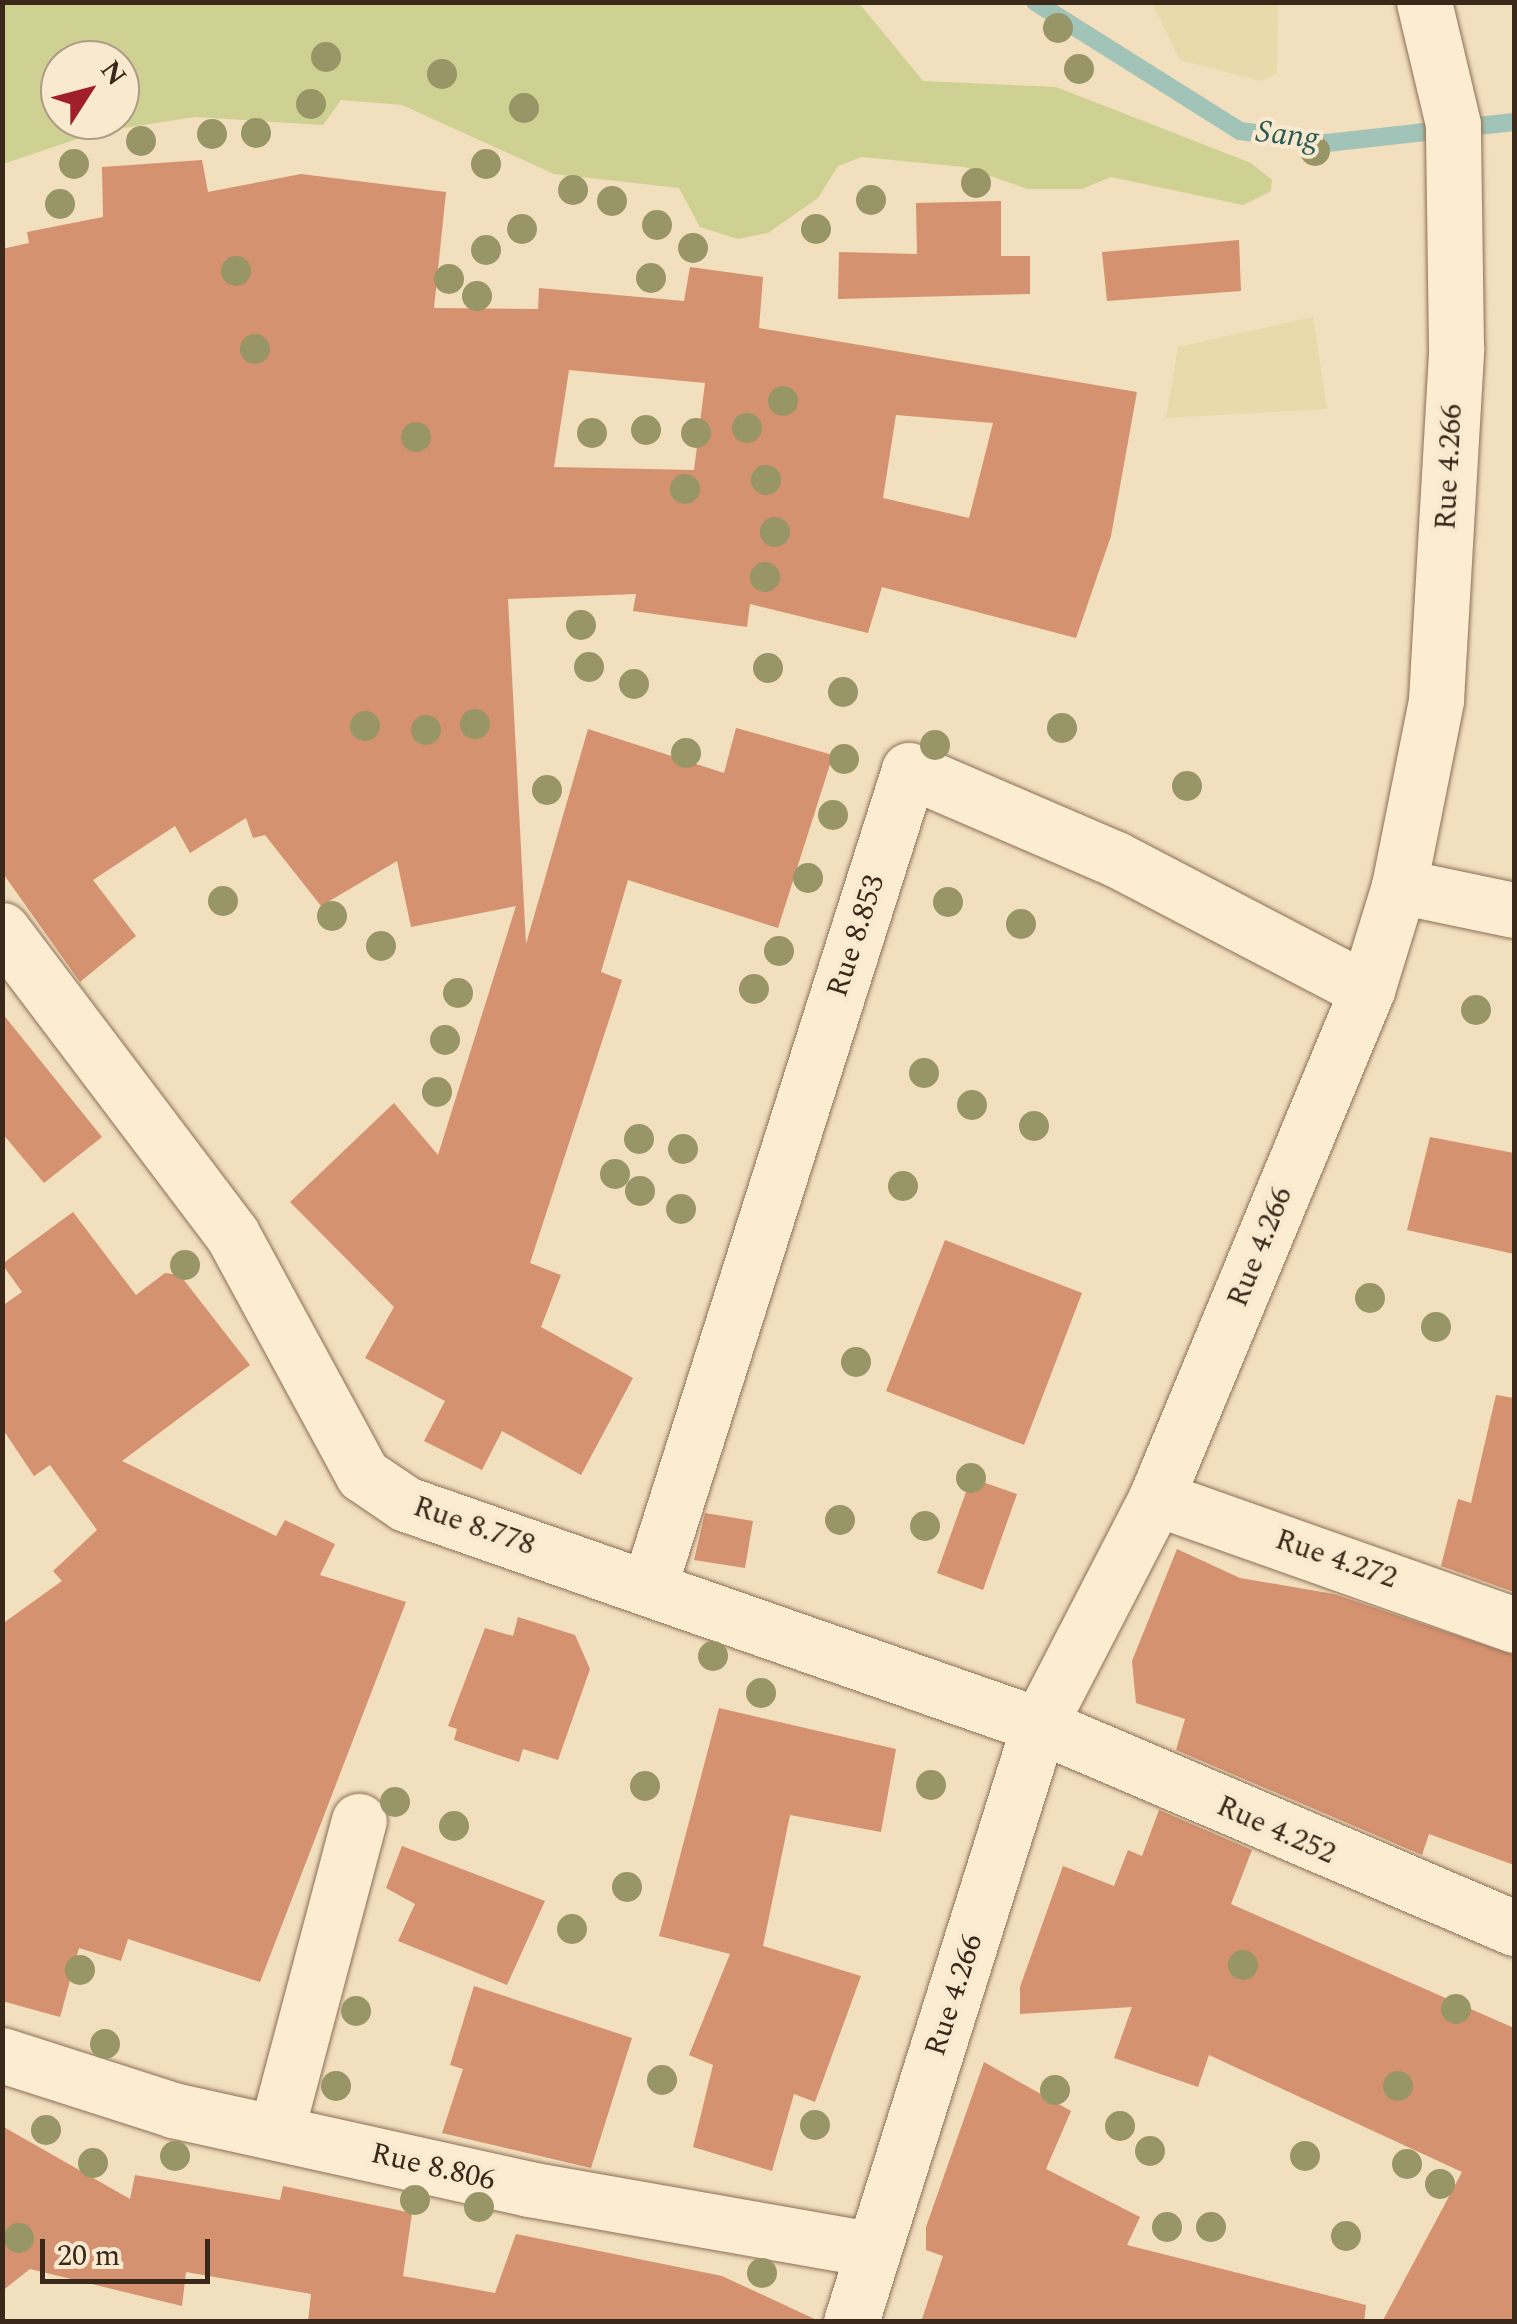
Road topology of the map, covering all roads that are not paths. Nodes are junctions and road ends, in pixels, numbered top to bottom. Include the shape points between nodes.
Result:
1 (1424, 2) edge
2 (1399, 886) junction
3 (1514, 910) edge
4 (2, 930) edge
5 (1366, 990) junction
6 (1156, 1498) junction
7 (648, 1587) junction
8 (1514, 1625) edge
9 (1039, 1725) junction
10 (359, 1821) dead end
11 (1514, 1928) edge
12 (2, 2055) edge
13 (276, 2132) junction
14 (869, 2250) junction
15 (850, 2322) edge

1 - 2 street, Rue 4.266 via 1453,124 1456,348 1436,700
2 - 3 street
2 - 5 street, Rue 4.266
4 - 7 street, Rue 8.778 via 232,1234 362,1475 406,1504
5 - 6 street, Rue 4.266
5 - 7 street, Rue 8.853 via 1116,859 909,770
6 - 8 street, Rue 4.272
6 - 9 street, Rue 4.266
7 - 9 street, Rue 8.778
9 - 11 street, Rue 4.252
9 - 14 street, Rue 4.266
10 - 13 street
12 - 13 street, Rue 8.806
13 - 14 street, Rue 8.806 via 636,2211
14 - 15 street, Rue 4.266

